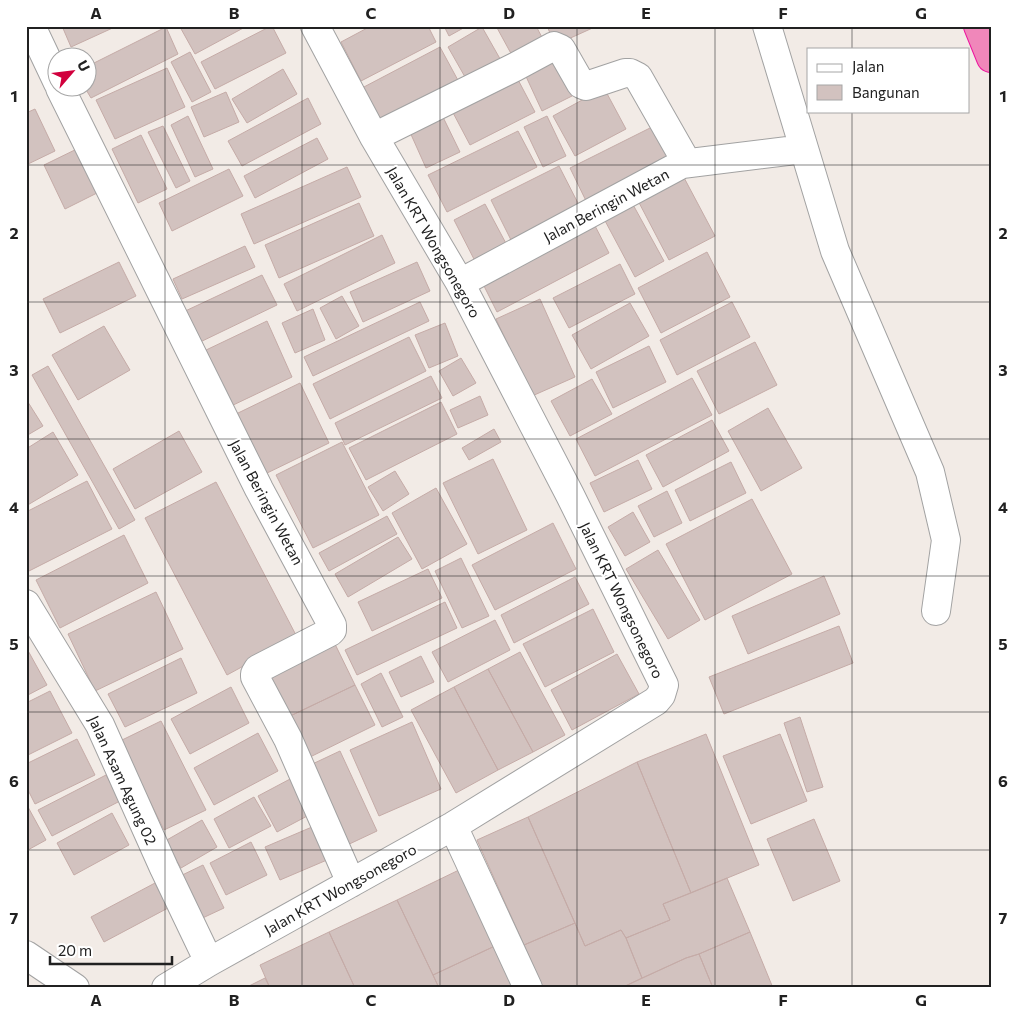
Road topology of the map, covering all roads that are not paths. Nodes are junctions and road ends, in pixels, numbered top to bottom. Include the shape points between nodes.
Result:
1 (31, 26) edge
2 (315, 26) edge
3 (767, 26) edge
4 (978, 26) edge
5 (991, 58) edge
6 (48, 62) edge
7 (65, 98) edge
8 (374, 137) junction
9 (804, 149) junction
10 (682, 164) junction
11 (460, 283) junction
12 (26, 604) edge
13 (936, 611) dead end
14 (453, 826) junction
15 (351, 883) junction
16 (26, 955) edge
17 (209, 962) junction
18 (74, 988) edge
19 (166, 988) edge
20 (528, 988) edge

1 - 6 street
2 - 8 street, Jalan KRT Wongsonegoro
3 - 9 street
4 - 5 highway
7 - 15 street, Jalan Beringin Wetan via 260,489 332,625 330,632 258,668 255,677 288,739
8 - 10 street, Jalan Beringin Wetan via 554,46 561,49 581,84 586,86 625,73 638,77 683,156
8 - 11 street, Jalan KRT Wongsonegoro
9 - 10 street
9 - 13 street via 835,251 930,472 946,540
10 - 11 street, Jalan Beringin Wetan
11 - 14 street, Jalan KRT Wongsonegoro via 664,685 656,701
12 - 17 street, Jalan Asam Agung 02 via 100,725
14 - 15 street, Jalan KRT Wongsonegoro
14 - 20 street
15 - 17 street, Jalan KRT Wongsonegoro
16 - 18 street
17 - 19 street, Jalan KRT Wongsonegoro

